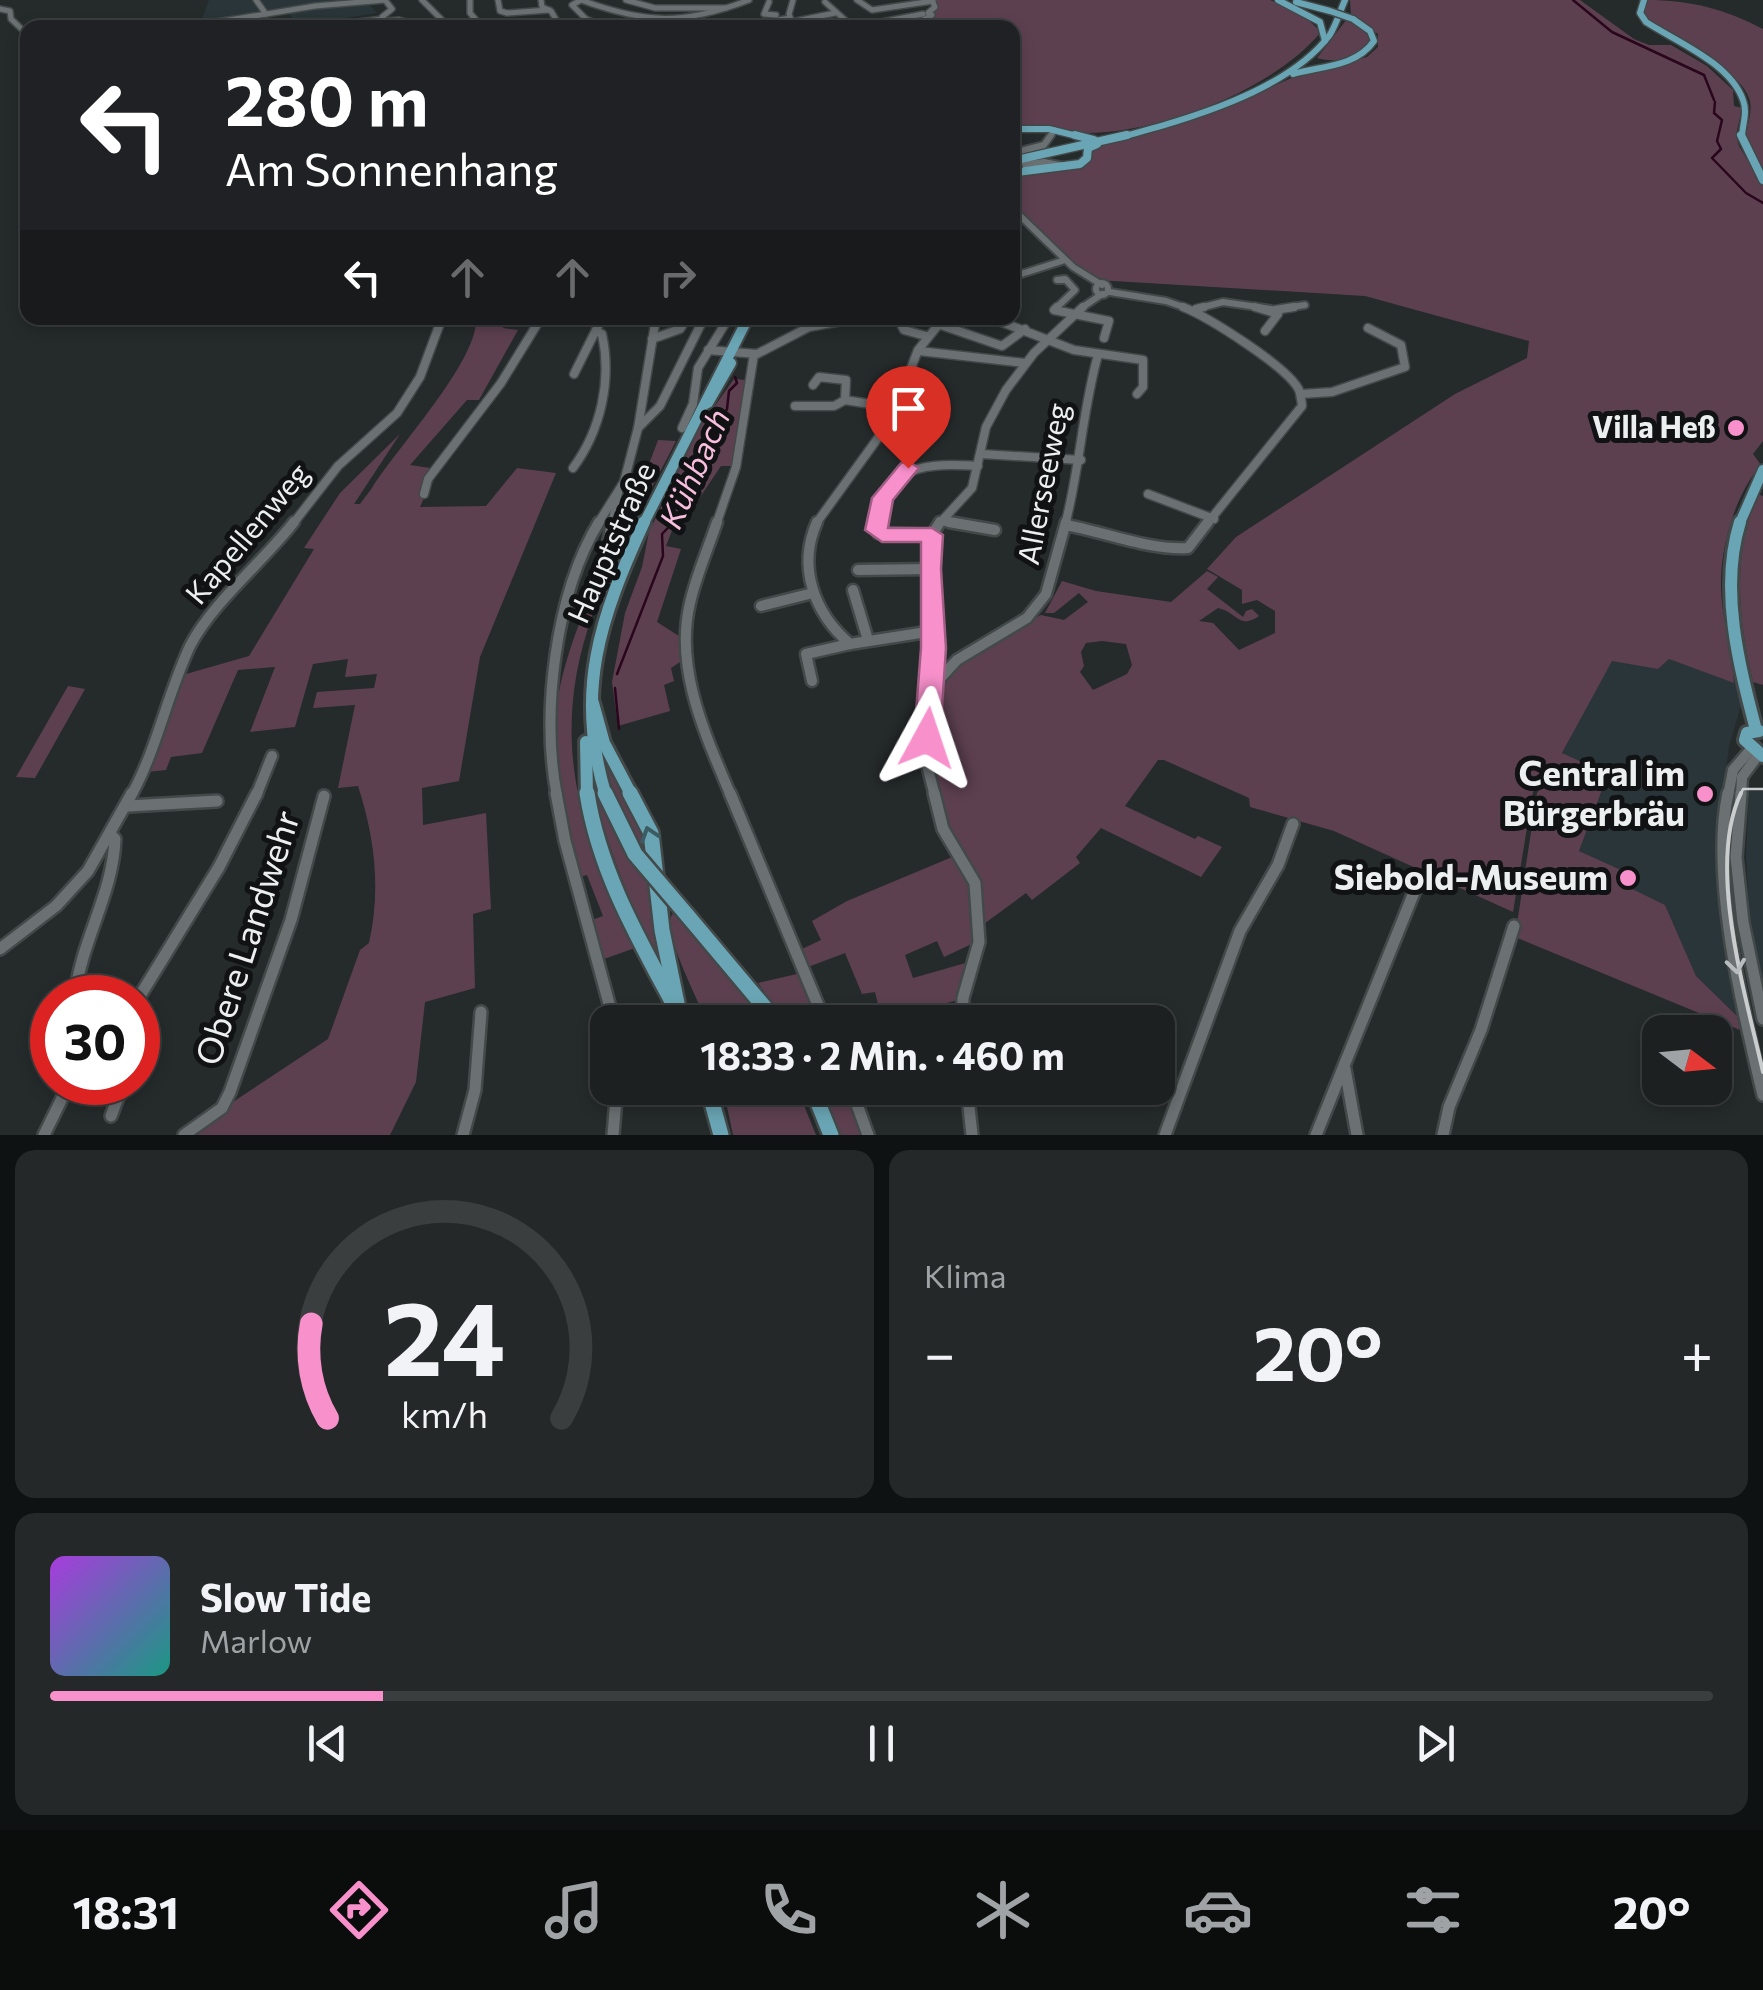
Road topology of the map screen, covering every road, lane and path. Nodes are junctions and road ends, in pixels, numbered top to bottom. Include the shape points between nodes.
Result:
1 (256, 0) edge
2 (385, 0) edge
3 (422, 0) edge
4 (498, 0) edge
5 (541, 0) edge
6 (581, 0) edge
7 (626, 0) edge
8 (658, 0) edge
9 (748, 0) edge
10 (870, 0) edge
11 (933, 0) edge
12 (1278, 0) edge
13 (1289, 0) edge
14 (1328, 0) edge
15 (1345, 0) edge
16 (1644, 0) edge
17 (858, 1) edge
18 (337, 2) edge
19 (769, 2) edge
20 (825, 2) edge
21 (1299, 2) junction
22 (313, 3) edge
23 (642, 7) junction
24 (729, 9) junction
25 (231, 10) dead end
26 (549, 10) junction
27 (2, 12) edge
28 (835, 13) junction
29 (266, 14) junction
30 (926, 14) junction
31 (618, 15) junction
32 (506, 16) joint
33 (237, 18) junction
34 (226, 20) edge
35 (442, 20) edge
36 (556, 20) edge
37 (586, 20) edge
38 (640, 20) edge
39 (687, 20) edge
40 (786, 20) edge
41 (796, 20) edge
42 (844, 20) edge
43 (886, 20) edge
44 (926, 20) edge
45 (20, 28) edge
46 (1325, 41) junction
47 (1310, 56) junction
48 (1346, 61) junction
49 (1279, 78) junction
50 (1020, 129) edge
51 (1055, 130) junction
52 (1071, 136) junction
53 (1109, 140) junction
54 (1067, 148) junction
55 (1043, 154) junction
56 (1020, 158) edge
57 (1020, 160) edge
58 (1020, 162) edge
59 (1080, 164) junction
60 (1763, 180) edge
61 (1020, 216) edge
62 (1065, 260) junction
63 (1020, 273) edge
64 (1066, 280) dead end
65 (1100, 290) junction
66 (1305, 305) dead end
67 (1196, 310) junction
68 (1275, 310) junction
69 (1074, 316) junction
70 (439, 325) edge
71 (537, 325) edge
72 (599, 325) edge
73 (655, 325) edge
74 (683, 325) edge
75 (700, 325) edge
76 (724, 325) edge
77 (745, 325) edge
78 (752, 325) edge
79 (820, 325) edge
80 (903, 325) edge
81 (936, 325) edge
82 (952, 325) edge
83 (1013, 325) edge
84 (1368, 328) dead end
85 (1025, 329) junction
86 (1265, 330) dead end
87 (596, 331) junction
88 (926, 336) junction
89 (1104, 338) dead end
90 (652, 339) junction
91 (1050, 339) junction
92 (708, 350) junction
93 (735, 351) junction
94 (919, 351) junction
95 (754, 354) junction
96 (1098, 355) junction
97 (1025, 364) junction
98 (574, 374) dead end
99 (818, 377) dead end
100 (1137, 394) dead end
101 (1301, 394) junction
102 (845, 400) junction
103 (795, 406) dead end
104 (896, 408) junction
105 (688, 426) junction
106 (638, 428) junction
107 (981, 454) junction
108 (1081, 460) junction
109 (978, 466) junction
110 (573, 468) dead end
111 (1763, 470) edge
112 (618, 493) junction
113 (424, 494) dead end
114 (1148, 494) dead end
115 (1214, 518) junction
116 (940, 521) junction
117 (1066, 526) junction
118 (995, 530) dead end
119 (932, 535) junction
120 (930, 569) junction
121 (858, 570) dead end
122 (594, 586) dead end
123 (853, 590) dead end
124 (813, 593) junction
125 (761, 606) dead end
126 (933, 631) junction
127 (868, 640) junction
128 (850, 644) junction
129 (812, 681) dead end
130 (589, 687) junction
131 (932, 688) junction
132 (588, 728) junction
133 (1761, 729) edge
134 (1758, 753) edge
135 (272, 756) dead end
136 (324, 796) dead end
137 (217, 801) dead end
138 (128, 806) junction
139 (1294, 824) dead end
140 (110, 835) junction
141 (1419, 880) dead end
142 (1732, 888) junction
143 (1728, 919) junction
144 (1743, 922) junction
145 (1514, 926) dead end
146 (0, 949) edge
147 (74, 975) edge
148 (154, 975) edge
149 (609, 1005) edge
150 (673, 1005) edge
151 (677, 1005) edge
152 (763, 1005) edge
153 (818, 1005) edge
154 (963, 1005) edge
155 (481, 1012) dead end
156 (1763, 1019) edge
157 (1345, 1066) junction
158 (1760, 1074) edge
159 (1763, 1095) edge
160 (59, 1105) edge
161 (115, 1105) edge
162 (616, 1105) edge
163 (713, 1105) edge
164 (819, 1105) edge
165 (857, 1105) edge
166 (969, 1105) edge
167 (111, 1116) dead end
168 (44, 1135) edge
169 (184, 1135) edge
170 (463, 1135) edge
171 (614, 1135) edge
172 (721, 1135) edge
173 (831, 1135) edge
174 (868, 1135) edge
175 (972, 1135) edge
176 (1165, 1135) edge
177 (1316, 1135) edge
178 (1357, 1135) edge
179 (1444, 1135) edge

1 - 29 street
2 - 18 street
3 - 35 street
4 - 32 street
5 - 26 street
6 - 31 street
6 - 37 street via 572,5
7 - 23 street
8 - 23 street
9 - 24 street
10 - 17 street
11 - 17 street via 872,10
11 - 30 street
12 - 46 main road via 1315,18
13 - 21 main road
14 - 21 main road
15 - 46 main road
16 - 60 main road via 1640,12 1646,22 1742,93 1740,135
18 - 22 street
19 - 40 street via 766,16
20 - 28 street
21 - 48 main road, bridge via 1370,31 1374,41 1366,53
22 - 29 street
23 - 24 street
23 - 31 street
24 - 39 street
25 - 33 street
26 - 32 street
26 - 36 street
27 - 45 street via 10,11
28 - 41 street
28 - 42 street
29 - 33 street
30 - 43 street
30 - 44 street
31 - 38 street
33 - 34 street
46 - 47 main road
47 - 48 main road
47 - 49 main road
48 - 49 main road
49 - 53 main road via 1203,112
50 - 51 main road
51 - 52 main road
51 - 56 street
52 - 53 main road
52 - 54 main road via 1074,143
53 - 54 main road
53 - 55 main road
53 - 59 main road via 1088,148
54 - 55 main road
55 - 57 main road
55 - 59 main road via 1076,155
58 - 59 main road
61 - 62 street
62 - 63 street
62 - 65 street
64 - 69 street via 1075,290 1054,310
65 - 67 street
65 - 69 street
66 - 68 street
67 - 68 street via 1223,302
67 - 101 street
68 - 86 street
69 - 89 street via 1109,321
69 - 91 street
70 - 138 street, Kapellenweg via 397,414 338,466 202,628
71 - 113 street
72 - 87 street
73 - 90 street
74 - 90 street
75 - 106 street via 660,406
76 - 92 street
77 - 93 main road, Hauptstraße
78 - 93 main road, Hauptstraße
79 - 95 street
80 - 88 street
81 - 88 street
82 - 85 street via 1000,346
83 - 85 street
84 - 101 street via 1400,343 1404,367 1339,390
85 - 91 street
87 - 98 street
87 - 110 street via 607,349 607,374 593,442
88 - 94 street
90 - 106 street
91 - 96 street
91 - 97 street
92 - 93 street
92 - 105 street via 696,375
93 - 95 street
93 - 105 main road, Hauptstraße
93 - 105 main road, Hauptstraße
94 - 97 street
94 - 104 street
95 - 153 street via 736,466 690,604 685,664 709,743
96 - 100 street via 1143,360
96 - 108 street, Allerseeweg
97 - 107 street via 988,422
99 - 102 street via 847,381
101 - 115 street via 1298,413
102 - 103 street
102 - 104 street
104 - 124 street via 810,533 804,558
105 - 130 main road, Hauptstraße via 608,601
106 - 112 street
107 - 108 street
107 - 109 street
108 - 117 street, Allerseeweg
109 - 116 street via 969,492
109 - 119 street via 919,464 891,486 879,510 878,533
111 - 133 main road via 1741,514 1733,561 1734,617
112 - 122 street
112 - 149 street via 580,553 558,636 551,766
114 - 115 street
115 - 117 street via 1191,547 1175,551
116 - 118 street
116 - 119 street
117 - 131 street, Allerseeweg via 1052,580 1033,612 957,660
119 - 120 street
120 - 121 street
120 - 126 street
123 - 127 street
124 - 125 street
124 - 128 street via 827,621
126 - 127 street
126 - 131 street
127 - 128 street
128 - 129 street via 806,654
130 - 132 main road, Hauptstraße
151 -> 130 main road via 650,832 604,743
131 - 154 street via 928,769 937,811 975,883 979,942
132 - 150 main road via 584,770 594,826 642,950
132 - 152 main road, bridge via 602,790 636,854
133 - 134 main road via 1745,736
134 - 142 street via 1742,777 1730,843
135 - 148 street via 219,867
136 - 169 street, Obere Landwehr via 287,934 230,1092 222,1108
137 - 138 street
138 - 140 street, Kapellenweg
139 - 176 street via 1240,931
140 - 146 street, Kapellenweg via 73,890
140 - 147 street via 116,848 112,869
141 - 157 street
142 - 143 street
142 - 144 street
143 - 144 street
143 -> 158 street
144 - 156 street
145 - 179 street
155 - 170 street via 471,1116
157 - 177 street
157 - 178 street
158 - 159 street
160 - 168 street
161 - 167 street
162 - 171 street
163 - 172 main road
164 - 173 main road
165 - 174 street
166 - 175 street

